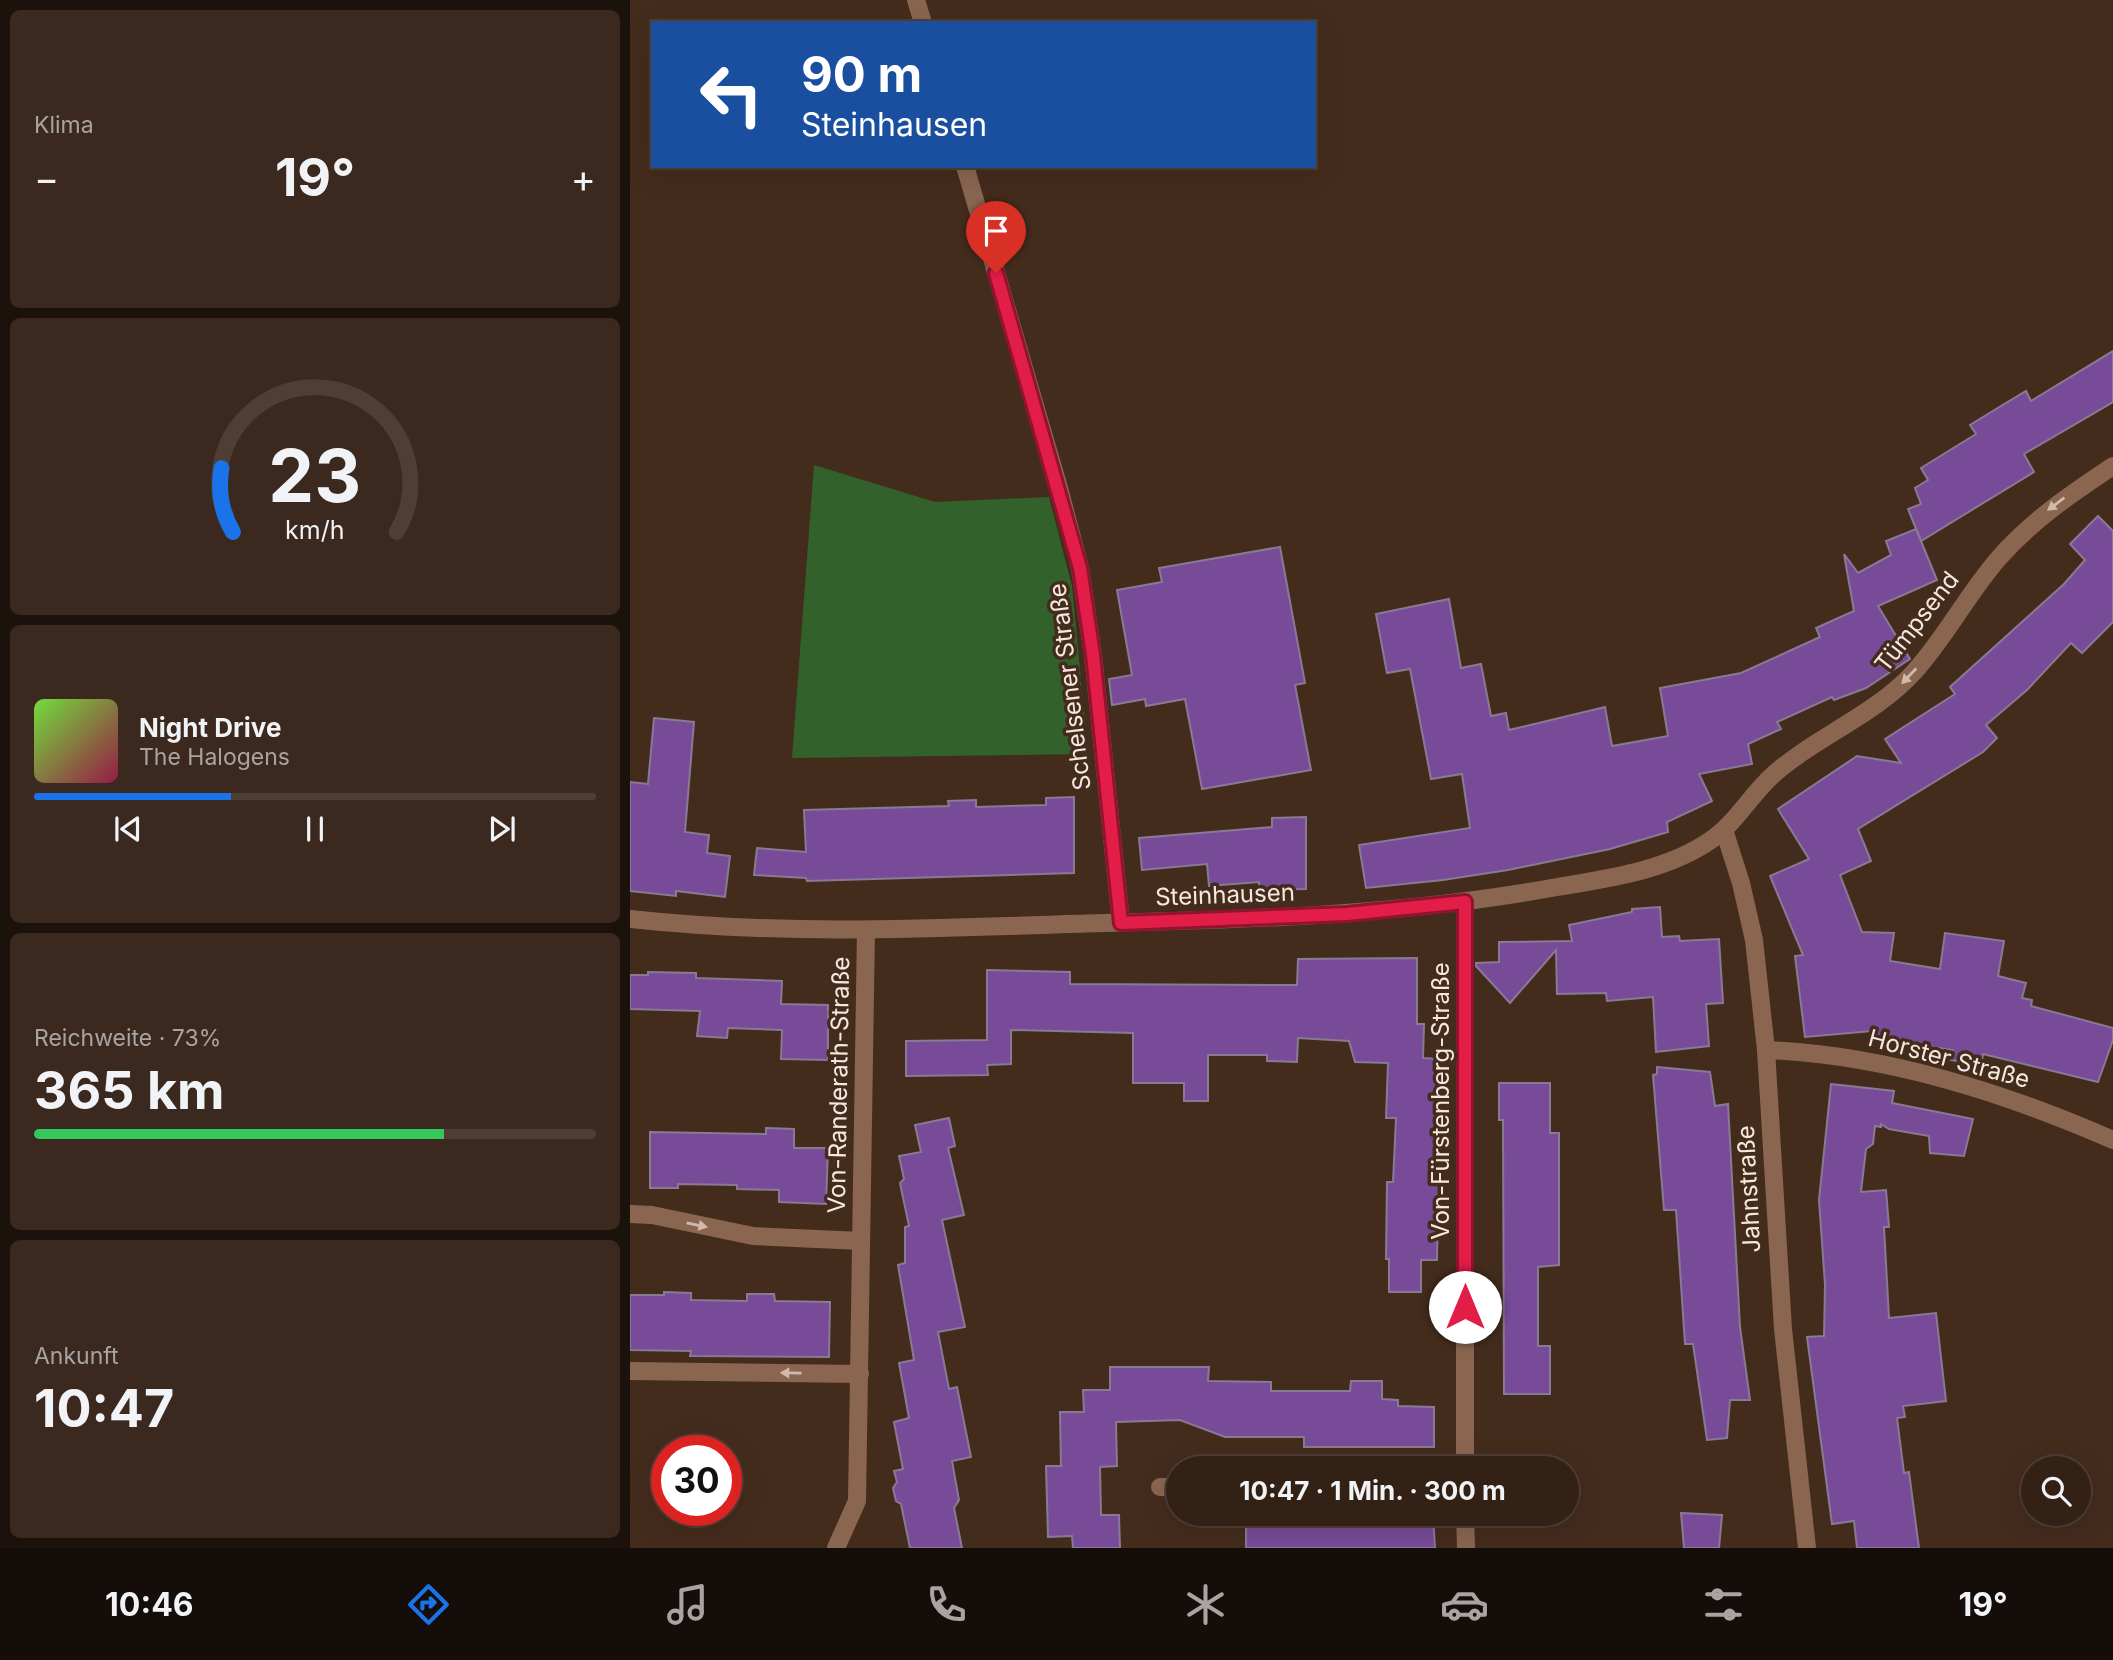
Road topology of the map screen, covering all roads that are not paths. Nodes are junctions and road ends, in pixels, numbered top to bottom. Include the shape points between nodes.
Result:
1 (916, 0) edge
2 (922, 21) edge
3 (966, 168) edge
4 (2113, 466) edge
5 (1724, 830) junction
6 (1465, 902) junction
7 (630, 919) edge
8 (1121, 923) junction
9 (866, 930) junction
10 (1766, 1050) junction
11 (2113, 1140) edge
12 (630, 1214) edge
13 (861, 1241) junction
14 (630, 1371) edge
15 (860, 1374) junction
16 (1465, 1456) edge
17 (1465, 1526) edge
18 (836, 1548) edge
19 (1465, 1548) edge
20 (1807, 1548) edge

1 - 2 street
3 - 8 street, Schelsener Straße via 1080,568
4 -> 5 street, Tümpsend via 2019,536 1899,687 1774,774
5 - 6 street, Steinhausen via 1690,853 1635,872
5 - 10 street, Jahnstraße via 1751,921
6 - 8 street, Steinhausen via 1347,914
6 - 16 street, Von-Fürstenberg-Straße
7 - 9 street, Steinhausen
8 - 9 street, Steinhausen
9 - 13 street, Von-Randerath-Straße
10 - 11 street, Horster Straße via 1833,1054 1939,1078 2053,1114
10 - 20 street, Jahnstraße via 1781,1305
12 -> 13 street, Von-Randerath-Straße via 753,1236
13 - 15 street, Von-Randerath-Straße
15 -> 14 street
15 - 18 street, Von-Randerath-Straße via 857,1501
17 - 19 street

